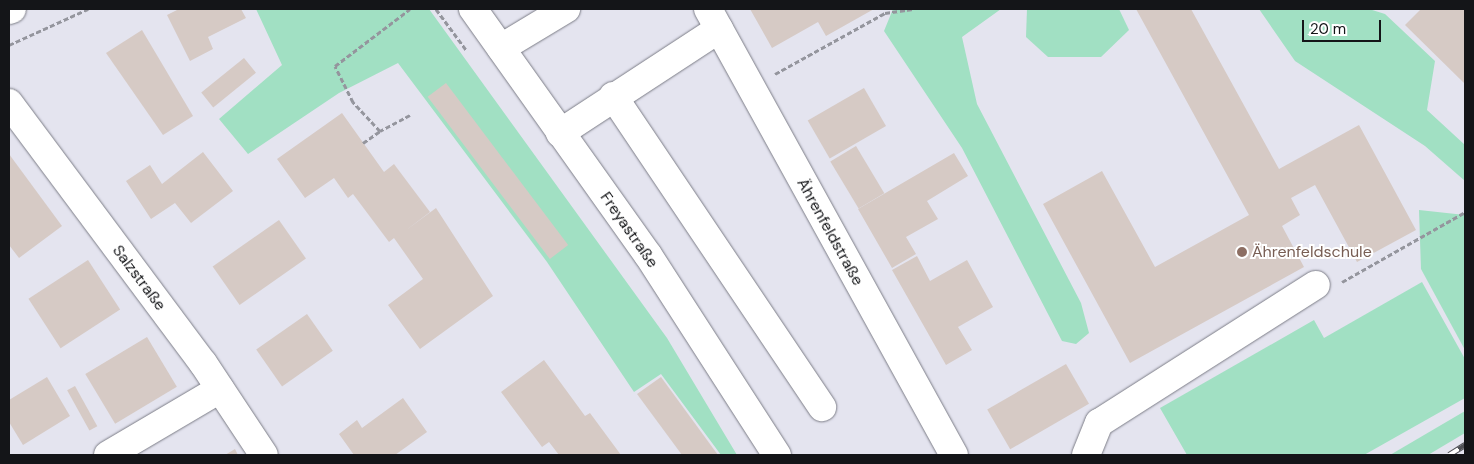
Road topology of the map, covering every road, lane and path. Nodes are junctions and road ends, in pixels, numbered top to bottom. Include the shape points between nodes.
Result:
1 (12, 9) edge
2 (88, 9) edge
3 (410, 9) edge
4 (436, 9) edge
5 (473, 9) edge
6 (566, 9) edge
7 (915, 9) edge
8 (9, 10) edge
9 (713, 19) edge
10 (9, 45) edge
11 (501, 48) junction
12 (471, 56) dead end
13 (751, 88) junction
14 (613, 96) junction
15 (9, 103) edge
16 (410, 115) dead end
17 (380, 130) junction
18 (560, 133) junction
19 (363, 143) dead end
20 (1465, 212) edge
21 (1316, 285) joint
22 (220, 389) junction
23 (822, 407) dead end
24 (108, 455) edge
25 (264, 455) edge
26 (777, 455) edge
27 (954, 455) edge
28 (1086, 455) edge

1 - 8 street
2 - 10 path
3 - 17 path via 335,66 353,102
4 - 12 path
5 - 11 street, Freyastraße
6 - 11 street
7 - 13 path via 885,13
9 - 13 street, Ährenfeldstraße
9 - 14 street
11 - 18 street, Freyastraße
13 - 27 street, Ährenfeldstraße
14 - 18 street
14 - 23 street
15 - 22 street, Salzstraße
16 - 17 path
17 - 19 path
18 - 26 street, Freyastraße via 648,255
20 - 21 path via 1350,281
21 - 28 street via 1099,423
22 - 24 street
22 - 25 street, Salzstraße

